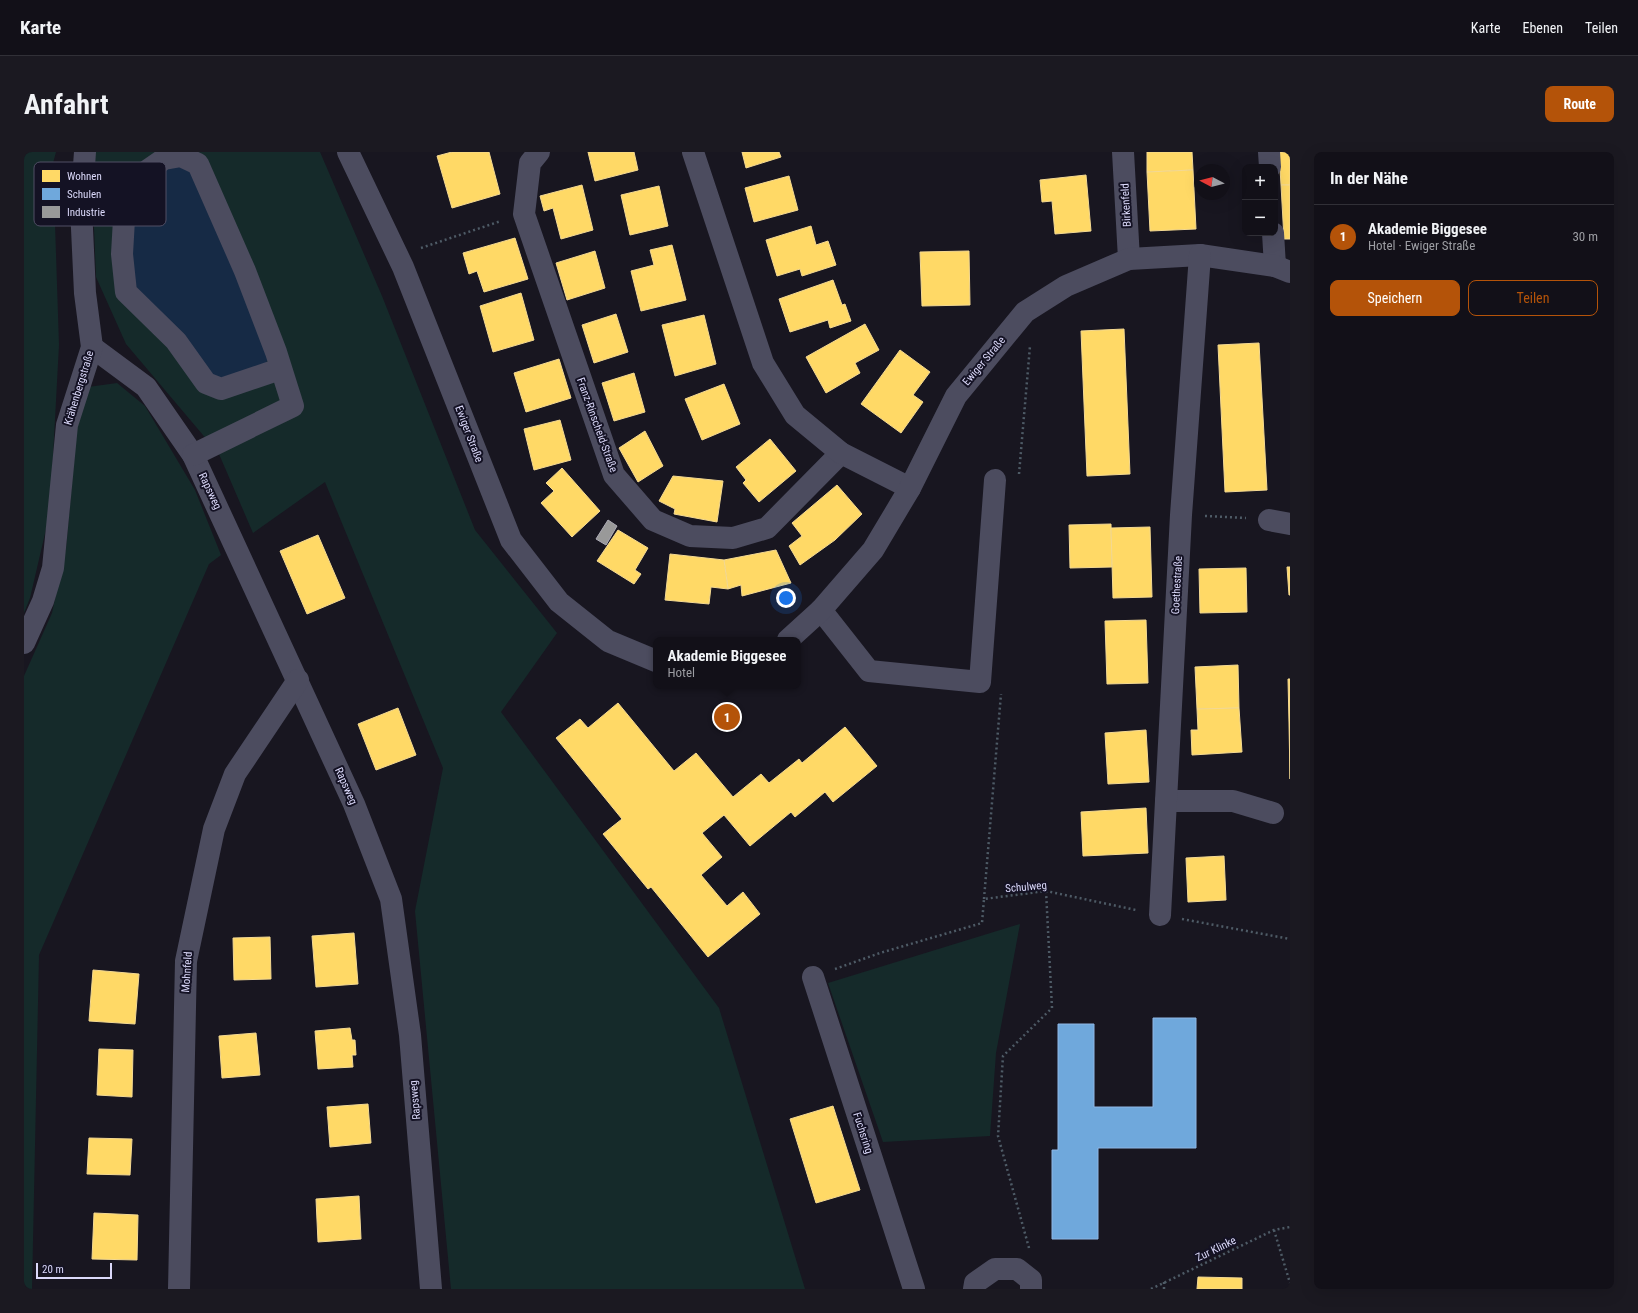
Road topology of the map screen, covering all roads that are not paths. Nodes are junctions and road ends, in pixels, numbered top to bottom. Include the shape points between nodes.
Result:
1 (85, 152) edge
2 (348, 152) edge
3 (540, 152) edge
4 (693, 152) edge
5 (1123, 152) edge
6 (1269, 152) edge
7 (84, 162) edge
8 (160, 162) edge
9 (1270, 164) edge
10 (82, 226) edge
11 (124, 226) edge
12 (1274, 236) edge
13 (1200, 255) junction
14 (1129, 259) junction
15 (1283, 269) edge
16 (92, 347) junction
17 (280, 369) junction
18 (841, 453) junction
19 (193, 455) junction
20 (995, 480) dead end
21 (910, 488) junction
22 (822, 610) junction
23 (791, 637) edge
24 (24, 643) edge
25 (653, 660) edge
26 (298, 680) junction
27 (1166, 801) junction
28 (1273, 812) dead end
29 (1160, 915) road end
30 (813, 977) road end
31 (1031, 1285) edge
32 (179, 1289) edge
33 (432, 1289) edge
34 (914, 1289) edge
35 (974, 1289) edge

1 - 7 street, Krähenbergstraße
2 - 25 street, Ewiger Straße via 404,267 511,540 559,602 608,641
3 - 18 street, Franz-Rinscheid-Straße via 530,163 524,214 614,475 653,520 690,536 733,538 767,528
4 - 18 street via 763,363 795,415
5 - 14 street, Birkenfeld
6 - 9 street
8 - 17 street via 181,156 198,164 245,271
10 - 16 street, Krähenbergstraße via 85,293
11 - 17 street via 122,254 126,292 176,341 206,383 221,389
12 - 15 street
13 - 14 street, Ewiger Straße
13 - 15 street, Ewiger Straße
13 - 27 street, Goethestraße via 1180,515
14 - 21 street, Ewiger Straße via 1066,286 1025,312 956,396
16 - 19 street, Rapsweg via 146,387
16 - 24 street, Krähenbergstraße via 67,425 53,568 43,601
17 - 19 street via 293,406
18 - 21 street
19 - 26 street, Rapsweg
20 - 22 street via 980,682 869,671
21 - 22 street, Ewiger Straße via 873,550
22 - 23 street, Ewiger Straße
26 - 32 street, Mohnfeld via 235,774 214,828 186,961
26 - 33 street, Rapsweg via 354,804 391,899 410,1035
27 - 28 street via 1233,801
27 - 29 street, Goethestraße
30 - 34 street, Fuchsring
31 - 35 street via 1017,1269 995,1269 975,1283

